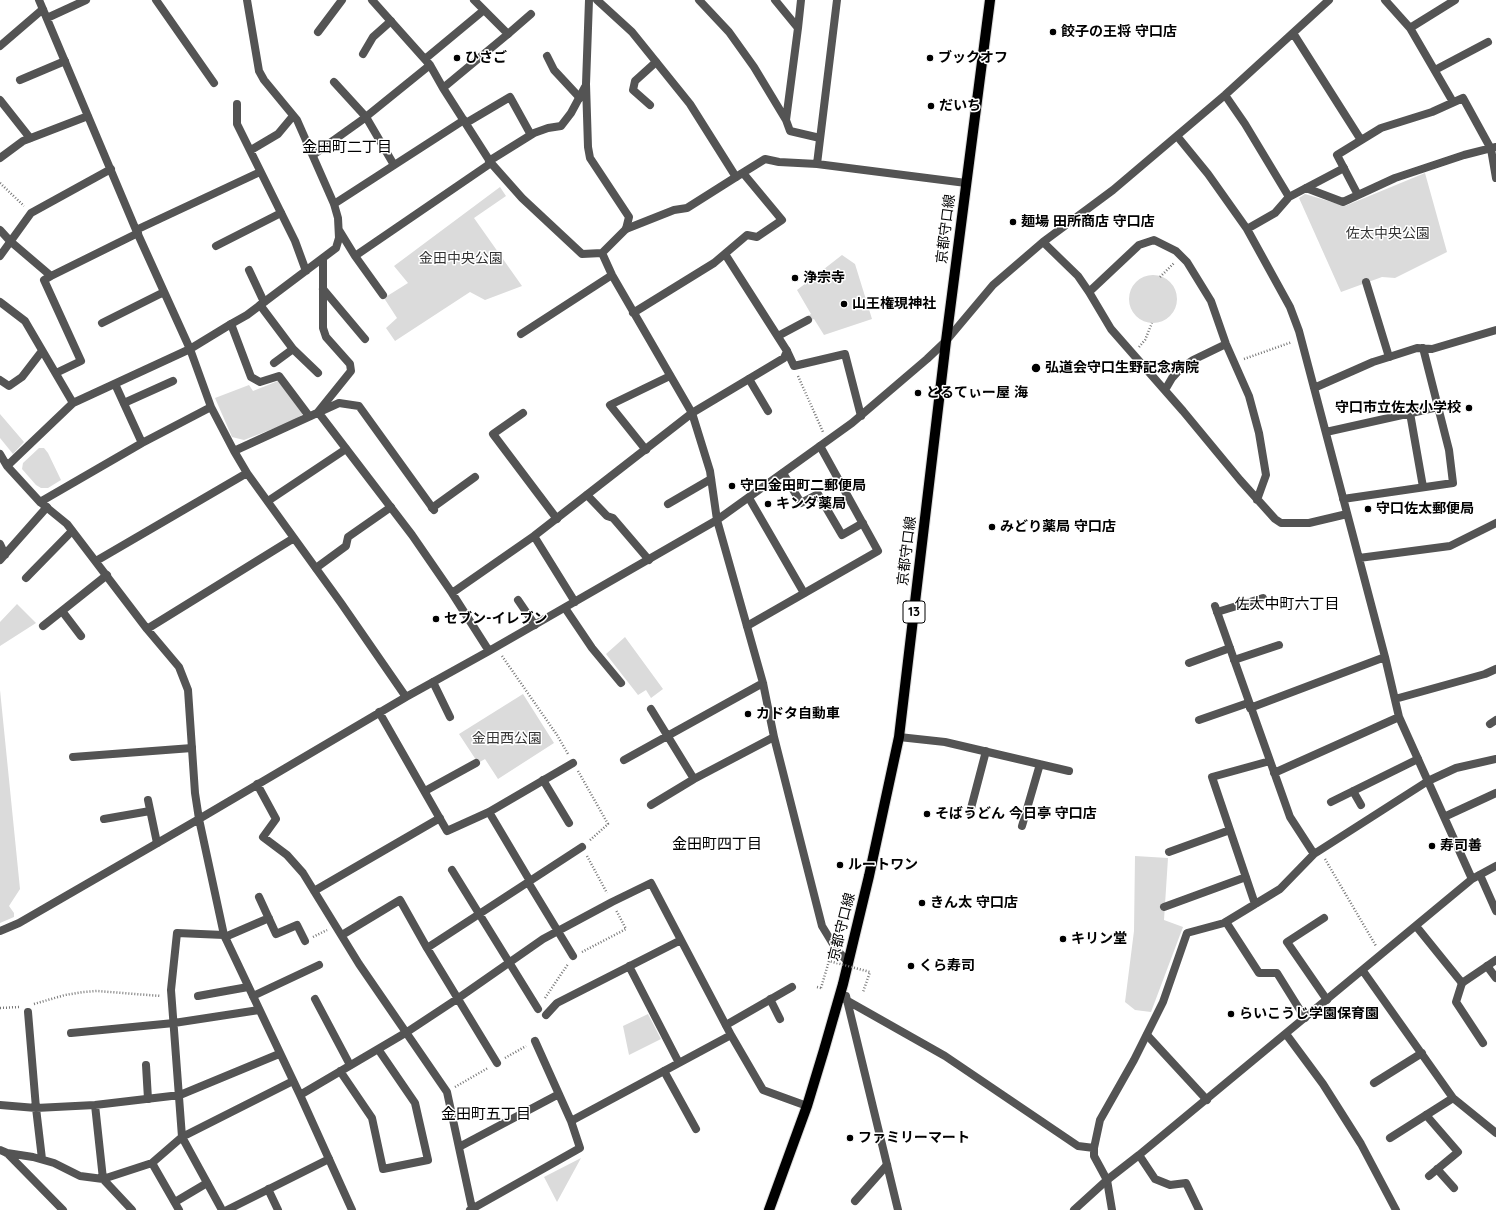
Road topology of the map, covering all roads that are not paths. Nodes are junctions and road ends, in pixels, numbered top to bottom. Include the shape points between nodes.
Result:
1 (39, 0) edge
2 (86, 0) edge
3 (156, 0) edge
4 (247, 0) edge
5 (342, 0) edge
6 (372, 0) edge
7 (474, 0) edge
8 (588, 0) edge
9 (597, 0) edge
10 (699, 0) edge
11 (775, 0) edge
12 (801, 0) edge
13 (837, 0) edge
14 (990, 0) edge
15 (1329, 0) edge
16 (1385, 0) edge
17 (1455, 0) edge
18 (43, 9) junction
19 (484, 10) junction
20 (531, 14) dead end
21 (47, 18) junction
22 (391, 21) junction
23 (798, 28) junction
24 (1410, 28) junction
25 (318, 32) dead end
26 (1293, 32) junction
27 (508, 34) junction
28 (1488, 42) dead end
29 (0, 46) edge
30 (363, 54) dead end
31 (547, 56) dead end
32 (65, 61) junction
33 (428, 62) junction
34 (656, 62) junction
35 (1435, 70) junction
36 (20, 80) dead end
37 (334, 82) dead end
38 (214, 83) dead end
39 (586, 84) junction
40 (443, 88) junction
41 (1225, 95) junction
42 (580, 98) junction
43 (0, 100) edge
44 (1453, 102) junction
45 (237, 104) dead end
46 (650, 105) dead end
47 (88, 116) junction
48 (294, 116) junction
49 (366, 117) junction
50 (786, 120) junction
51 (465, 122) junction
52 (531, 135) junction
53 (1177, 136) junction
54 (30, 138) junction
55 (820, 138) junction
56 (1361, 140) junction
57 (1493, 148) edge
58 (251, 150) junction
59 (313, 155) junction
60 (0, 158) edge
61 (490, 162) junction
62 (817, 164) junction
63 (394, 165) junction
64 (1344, 168) junction
65 (110, 169) junction
66 (260, 172) junction
67 (739, 175) junction
68 (1496, 178) edge
69 (966, 183) junction
70 (1306, 188) junction
71 (1358, 195) junction
72 (1289, 197) junction
73 (334, 204) junction
74 (281, 213) junction
75 (626, 229) junction
76 (1247, 229) junction
77 (0, 230) edge
78 (339, 230) junction
79 (137, 231) junction
80 (10, 241) junction
81 (1043, 242) junction
82 (216, 246) dead end
83 (602, 253) junction
84 (725, 254) junction
85 (0, 256) edge
86 (355, 256) junction
87 (323, 258) junction
88 (249, 270) dead end
89 (306, 270) junction
90 (51, 276) junction
91 (612, 276) junction
92 (1366, 282) dead end
93 (323, 290) junction
94 (164, 292) junction
95 (1089, 292) junction
96 (383, 295) dead end
97 (0, 302) edge
98 (262, 303) junction
99 (633, 313) junction
100 (808, 320) dead end
101 (102, 323) dead end
102 (231, 324) junction
103 (1496, 330) edge
104 (521, 334) dead end
105 (778, 336) junction
106 (365, 339) dead end
107 (946, 341) junction
108 (1226, 344) junction
109 (1423, 348) junction
110 (190, 349) junction
111 (292, 349) junction
112 (42, 351) junction
113 (787, 351) junction
114 (1389, 357) junction
115 (274, 363) dead end
116 (56, 373) junction
117 (318, 373) dead end
118 (670, 376) junction
119 (749, 379) junction
120 (0, 380) edge
121 (173, 381) dead end
122 (115, 384) junction
123 (1314, 388) junction
124 (1165, 390) junction
125 (74, 403) junction
126 (124, 403) junction
127 (211, 407) junction
128 (1438, 407) junction
129 (768, 411) dead end
130 (318, 412) junction
131 (522, 413) dead end
132 (692, 413) junction
133 (1410, 413) junction
134 (309, 416) junction
135 (861, 416) junction
136 (1326, 432) junction
137 (142, 443) junction
138 (824, 444) junction
139 (346, 448) junction
140 (646, 450) junction
141 (234, 451) junction
142 (0, 454) edge
143 (7, 466) junction
144 (247, 473) junction
145 (783, 473) junction
146 (475, 477) dead end
147 (711, 479) junction
148 (1423, 487) junction
149 (588, 495) junction
150 (749, 498) junction
151 (1343, 499) junction
152 (1257, 500) junction
153 (268, 501) junction
154 (668, 504) dead end
155 (43, 505) junction
156 (391, 508) junction
157 (1347, 514) junction
158 (556, 519) junction
159 (718, 520) junction
160 (863, 523) junction
161 (1496, 523) edge
162 (72, 530) junction
163 (534, 536) junction
164 (294, 538) junction
165 (0, 544) edge
166 (2, 557) edge
167 (1359, 558) junction
168 (649, 560) junction
169 (96, 561) junction
170 (316, 568) junction
171 (106, 575) junction
172 (26, 578) dead end
173 (452, 593) junction
174 (804, 593) junction
175 (1263, 598) dead end
176 (518, 600) dead end
177 (575, 602) junction
178 (565, 608) junction
179 (62, 611) junction
180 (536, 625) junction
181 (43, 626) dead end
182 (747, 626) junction
183 (146, 629) junction
184 (81, 636) dead end
185 (1279, 645) dead end
186 (1230, 648) junction
187 (492, 649) junction
188 (1385, 657) junction
189 (1234, 660) junction
190 (1189, 663) dead end
191 (1496, 669) edge
192 (432, 682) junction
193 (621, 683) dead end
194 (763, 683) junction
195 (406, 697) junction
196 (1395, 699) junction
197 (1249, 705) junction
198 (651, 709) dead end
199 (379, 712) junction
200 (1399, 717) junction
201 (450, 718) dead end
202 (1199, 720) dead end
203 (668, 736) junction
204 (774, 737) junction
205 (899, 737) junction
206 (192, 748) junction
207 (986, 751) junction
208 (73, 757) dead end
209 (1418, 759) junction
210 (624, 760) dead end
211 (1496, 760) edge
212 (1270, 761) junction
213 (476, 763) dead end
214 (573, 763) road end
215 (1040, 764) junction
216 (1069, 771) dead end
217 (1274, 773) junction
218 (694, 779) junction
219 (543, 780) junction
220 (1428, 781) junction
221 (257, 784) junction
222 (425, 791) junction
223 (1353, 791) junction
224 (1496, 793) edge
225 (148, 800) dead end
226 (1331, 802) dead end
227 (651, 805) dead end
228 (1361, 805) dead end
229 (150, 811) junction
230 (489, 812) junction
231 (970, 812) dead end
232 (1444, 817) junction
233 (440, 818) junction
234 (104, 819) dead end
235 (199, 819) junction
236 (569, 823) dead end
237 (1022, 826) dead end
238 (1230, 830) junction
239 (157, 843) junction
240 (582, 847) road end
241 (1169, 852) dead end
242 (1318, 852) junction
243 (1496, 866) edge
244 (452, 870) dead end
245 (1480, 875) junction
246 (1246, 877) junction
247 (1472, 879) junction
248 (529, 882) junction
249 (314, 891) junction
250 (259, 897) dead end
251 (1255, 904) junction
252 (1164, 907) dead end
253 (1496, 911) edge
254 (479, 914) junction
255 (269, 918) junction
256 (1324, 918) dead end
257 (1226, 922) junction
258 (1416, 926) junction
259 (0, 931) edge
260 (558, 931) junction
261 (342, 935) junction
262 (225, 936) junction
263 (681, 940) junction
264 (305, 941) road end
265 (427, 948) junction
266 (573, 956) road end
267 (1496, 960) edge
268 (848, 961) junction
269 (509, 963) junction
270 (319, 965) dead end
271 (629, 966) junction
272 (1487, 966) junction
273 (1363, 971) junction
274 (1496, 978) edge
275 (1462, 983) junction
276 (843, 984) junction
277 (248, 987) junction
278 (792, 988) dead end
279 (198, 996) dead end
280 (253, 996) junction
281 (315, 999) dead end
282 (457, 999) junction
283 (770, 1000) junction
284 (846, 1000) junction
285 (1327, 1000) junction
286 (28, 1008) road end
287 (538, 1009) road end
288 (259, 1010) junction
289 (546, 1015) dead end
290 (1305, 1018) junction
291 (780, 1019) dead end
292 (174, 1023) junction
293 (726, 1024) junction
294 (407, 1032) junction
295 (71, 1033) dead end
296 (1286, 1034) junction
297 (731, 1035) junction
298 (1146, 1035) junction
299 (535, 1041) road end
300 (1483, 1043) dead end
301 (378, 1049) junction
302 (1422, 1053) junction
303 (279, 1054) junction
304 (497, 1063) road end
305 (679, 1063) junction
306 (146, 1065) dead end
307 (350, 1065) junction
308 (340, 1071) junction
309 (664, 1071) junction
310 (293, 1081) junction
311 (1374, 1083) dead end
312 (559, 1094) junction
313 (180, 1095) junction
314 (300, 1095) junction
315 (1453, 1098) junction
316 (148, 1099) junction
317 (1207, 1100) junction
318 (0, 1105) edge
319 (95, 1105) junction
320 (806, 1106) junction
321 (36, 1108) junction
322 (1426, 1115) junction
323 (571, 1121) junction
324 (696, 1128) dead end
325 (1496, 1133) edge
326 (182, 1137) junction
327 (1390, 1138) dead end
328 (459, 1147) junction
329 (1094, 1148) junction
330 (4, 1151) edge
331 (1140, 1155) junction
332 (42, 1159) junction
333 (329, 1159) junction
334 (152, 1163) junction
335 (887, 1165) junction
336 (1437, 1169) junction
337 (1429, 1176) dead end
338 (103, 1178) junction
339 (1107, 1180) junction
340 (207, 1183) junction
341 (1454, 1188) dead end
342 (268, 1189) junction
343 (855, 1201) dead end
344 (175, 1202) junction
345 (471, 1209) edge
346 (63, 1210) edge
347 (132, 1210) edge
348 (179, 1210) edge
349 (222, 1210) edge
350 (227, 1210) edge
351 (278, 1210) edge
352 (352, 1210) edge
353 (768, 1210) edge
354 (898, 1210) edge
355 (1074, 1210) edge
356 (1112, 1210) edge
357 (1199, 1210) edge
358 (1396, 1210) edge

1 - 18 street
2 - 21 street
3 - 38 street
4 - 48 street via 259,71
5 - 25 street
6 - 22 street
7 - 19 street
8 - 39 street
9 - 34 street via 632,32
10 - 50 street via 729,32
11 - 23 street
12 - 23 street
13 - 55 street
14 - 69 main road, 京都守口線 / 13
15 - 26 street
16 - 24 street
17 - 24 street
18 - 21 street
18 - 29 street
19 - 27 street
19 - 33 street
20 - 27 street
21 - 32 street
22 - 30 street via 373,37
22 - 33 street
23 - 50 street
24 - 35 street
26 - 41 street
26 - 56 street
27 - 40 street
28 - 35 street
31 - 42 street via 554,70
32 - 36 street
32 - 47 street
33 - 40 street
33 - 49 street
34 - 46 street via 635,81 633,90
34 - 67 street via 690,104
35 - 44 street
37 - 49 street
39 - 42 street
39 - 75 street via 590,158 629,217
40 - 51 street
41 - 53 street
41 - 72 street
42 - 52 street via 561,126
43 - 54 street
44 - 56 street via 1432,112 1381,128
44 - 57 street via 1463,98
45 - 58 street via 237,124
47 - 54 street
47 - 65 street
48 - 58 street via 278,134
48 - 59 street
49 - 59 street
49 - 63 street
50 - 55 street via 790,131
51 - 52 street via 510,97
51 - 61 street
51 - 63 street
52 - 61 street
53 - 76 street
53 - 81 street via 1113,190
54 - 60 street
55 - 62 street
56 - 64 street via 1337,155
57 - 68 street
57 - 71 street via 1396,178
58 - 66 street
59 - 73 street
61 - 83 street via 522,198 582,254
61 - 86 street
62 - 67 street via 765,159
62 - 69 street
63 - 73 street
64 - 70 street
64 - 71 street
65 - 79 street
65 - 80 street via 31,213
66 - 74 street
66 - 79 street
67 - 75 street via 687,208 674,210
67 - 84 street via 782,220 757,237 746,235
69 - 107 main road, 京都守口線 / 13
70 - 71 street via 1343,202
70 - 72 street
72 - 76 street via 1275,212
73 - 78 street
74 - 82 street
74 - 89 street
75 - 83 street
76 - 123 street via 1290,307
77 - 80 street
78 - 86 street
78 - 87 street via 336,248
79 - 90 street
79 - 94 street
80 - 85 street
80 - 90 street
81 - 95 street via 1078,276
81 - 107 street via 993,285
83 - 91 street
84 - 99 street
84 - 105 street
86 - 96 street
87 - 89 street
87 - 93 street
88 - 98 street
89 - 98 street
90 - 116 street via 44,280 81,361
91 - 99 street
91 - 104 street
92 - 114 street
93 - 106 street
93 - 130 street via 323,328 326,337 350,364 351,371
94 - 101 street
94 - 110 street
95 - 108 street via 1139,245 1154,240 1176,251 1196,276 1211,301
95 - 124 street via 1112,329
97 - 112 street via 25,321
98 - 102 street
98 - 111 street
99 - 118 street
100 - 105 street
102 - 110 street
102 - 134 street via 252,377 260,382 279,376
103 - 109 street via 1432,349
105 - 113 street
107 - 135 street
107 - 205 main road, 京都守口線 / 13
108 - 124 street via 1181,368
108 - 152 street via 1249,396 1259,433 1266,475
109 - 114 street
109 - 128 street
110 - 122 street
110 - 127 street
111 - 115 street
111 - 117 street
112 - 116 street
112 - 120 street via 22,377 9,386
113 - 119 street via 784,358
113 - 135 street via 794,366 845,354
114 - 123 street
116 - 125 street
118 - 132 street
118 - 140 street via 610,405
119 - 129 street
119 - 132 street
121 - 126 street
122 - 125 street
122 - 126 street
123 - 136 street
124 - 152 street
125 - 143 street
126 - 137 street
127 - 137 street
127 - 141 street
128 - 133 street
128 - 148 street via 1449,450 1453,483
130 - 134 street
130 - 139 street
130 - 146 street via 339,403 359,406 433,509
131 - 158 street via 493,434
132 - 140 street
132 - 147 street
133 - 136 street
133 - 148 street
134 - 141 street
135 - 138 street
136 - 151 street
137 - 155 street
138 - 145 street
138 - 160 street
139 - 153 street
139 - 156 street
140 - 149 street
141 - 144 street
142 - 143 street
143 - 155 street
144 - 153 street
144 - 169 street
145 - 150 street
145 - 160 street via 801,503 818,494 842,535
147 - 154 street
147 - 159 street
148 - 151 street
149 - 158 street
149 - 168 street via 607,516 613,518
150 - 159 street
150 - 174 street
151 - 157 street
152 - 157 street via 1281,523 1309,523
153 - 164 street
155 - 162 street
155 - 166 street
156 - 170 street via 348,537 346,546
156 - 173 street
157 - 167 street
158 - 163 street
159 - 168 street
159 - 182 street
160 - 174 street via 878,551
161 - 167 street via 1450,546
162 - 169 street
162 - 172 street
163 - 173 street
163 - 177 street
164 - 170 street
164 - 183 street
165 - 166 street
167 - 188 street
168 - 177 street
169 - 171 street
170 - 195 street
171 - 179 street
171 - 183 street
173 - 187 street
174 - 182 street
175 - 186 street via 1216,609
176 - 180 street
177 - 178 street
178 - 180 street
178 - 193 street via 592,648
179 - 181 street
179 - 184 street
180 - 187 street
182 - 194 street
183 - 206 street via 179,666 188,690
185 - 189 street
186 - 189 street
186 - 190 street
187 - 192 street
188 - 196 street
188 - 197 street
189 - 197 street
191 - 196 street
192 - 195 street
192 - 201 street
194 - 203 street
194 - 204 street
195 - 199 street
196 - 200 street
197 - 202 street
197 - 212 street
198 - 203 street
199 - 221 street
199 - 222 street
200 - 209 street
200 - 217 street
203 - 210 street
203 - 218 street
204 - 218 street
204 - 268 street via 822,926 836,949
205 - 207 street via 946,742
205 - 268 main road, 京都守口線 / 13
206 - 208 street
206 - 235 street via 194,793
207 - 215 street
207 - 231 street
209 - 220 street
209 - 223 street
211 - 220 street via 1456,768
212 - 217 street
212 - 238 street via 1212,777
213 - 222 street
214 - 219 street
215 - 216 street
215 - 237 street
217 - 242 street via 1290,817
218 - 227 street
219 - 230 street
219 - 236 street
220 - 232 street
220 - 242 street
221 - 235 street
221 - 249 street via 276,819 263,837 287,855
222 - 233 street
223 - 226 street
223 - 228 street
224 - 232 street
225 - 229 street
229 - 234 street
229 - 239 street
230 - 233 street via 447,831
230 - 248 street
232 - 247 street
233 - 249 street
235 - 239 street
235 - 262 street
238 - 241 street
238 - 246 street
239 - 259 street via 19,923
240 - 248 street
242 - 251 street via 1280,889
243 - 245 street
244 - 254 street
245 - 247 street
245 - 253 street
246 - 251 street
246 - 252 street
247 - 258 street
248 - 254 street
248 - 260 street
249 - 261 street
250 - 255 street
251 - 257 street
254 - 265 street
254 - 269 street
255 - 262 street
255 - 264 street via 276,934 297,925
256 - 285 street via 1287,942
257 - 290 street via 1259,973 1277,973
257 - 298 street via 1187,934 1163,1002
258 - 273 street
258 - 275 street
260 - 263 street via 651,883
260 - 266 street
260 - 269 street
261 - 265 street via 400,900
261 - 294 street via 359,964
262 - 277 street
262 - 292 street via 178,933 171,996
263 - 271 street
263 - 293 street
265 - 282 street
267 - 272 street
268 - 276 main road, 京都守口線 / 13
269 - 282 street
269 - 287 street
270 - 280 street
271 - 289 street via 557,1003
271 - 305 street
272 - 274 street
272 - 275 street
273 - 285 street
273 - 302 street
275 - 300 street via 1456,1002
276 - 284 street
276 - 320 main road, 京都守口線 / 13
277 - 279 street
277 - 280 street
278 - 283 street
280 - 288 street
281 - 307 street
282 - 294 street
282 - 304 street
283 - 291 street
283 - 293 street
284 - 329 street via 945,1056 1078,1146
284 - 335 street
285 - 290 street
286 - 321 street
288 - 292 street
288 - 303 street
290 - 296 street
292 - 295 street
292 - 313 street
293 - 297 street
294 - 301 street
294 - 328 street via 447,1092
296 - 317 street
296 - 358 street via 1323,1084 1361,1144
297 - 305 street
297 - 320 street via 763,1090
298 - 317 street
298 - 329 street via 1100,1120
299 - 312 street
301 - 307 street
301 - 308 street via 415,1103 428,1160 383,1168 372,1118
302 - 311 street
302 - 315 street
303 - 310 street
303 - 313 street
305 - 309 street
306 - 316 street
307 - 308 street
308 - 314 street
309 - 323 street
309 - 324 street
310 - 314 street
310 - 326 street
312 - 323 street
312 - 328 street
313 - 316 street
313 - 326 street
314 - 333 street
315 - 322 street
315 - 325 street
316 - 319 street
317 - 331 street
318 - 321 street
319 - 321 street
319 - 338 street
320 - 353 main road, 京都守口線 / 13
321 - 332 street
322 - 327 street
322 - 336 street via 1458,1152
323 - 345 street via 580,1148
326 - 334 street
326 - 340 street
328 - 345 street
329 - 339 street via 1094,1156
330 - 332 street
330 - 346 street
331 - 339 street
331 - 357 street via 1155,1179 1170,1185 1186,1183
332 - 338 street via 80,1176
333 - 342 street
333 - 352 street
334 - 338 street
334 - 344 street
335 - 343 street
335 - 354 street
336 - 337 street
336 - 341 street
338 - 347 street
339 - 355 street
339 - 356 street
340 - 344 street
340 - 349 street
342 - 350 street
342 - 351 street
344 - 348 street

